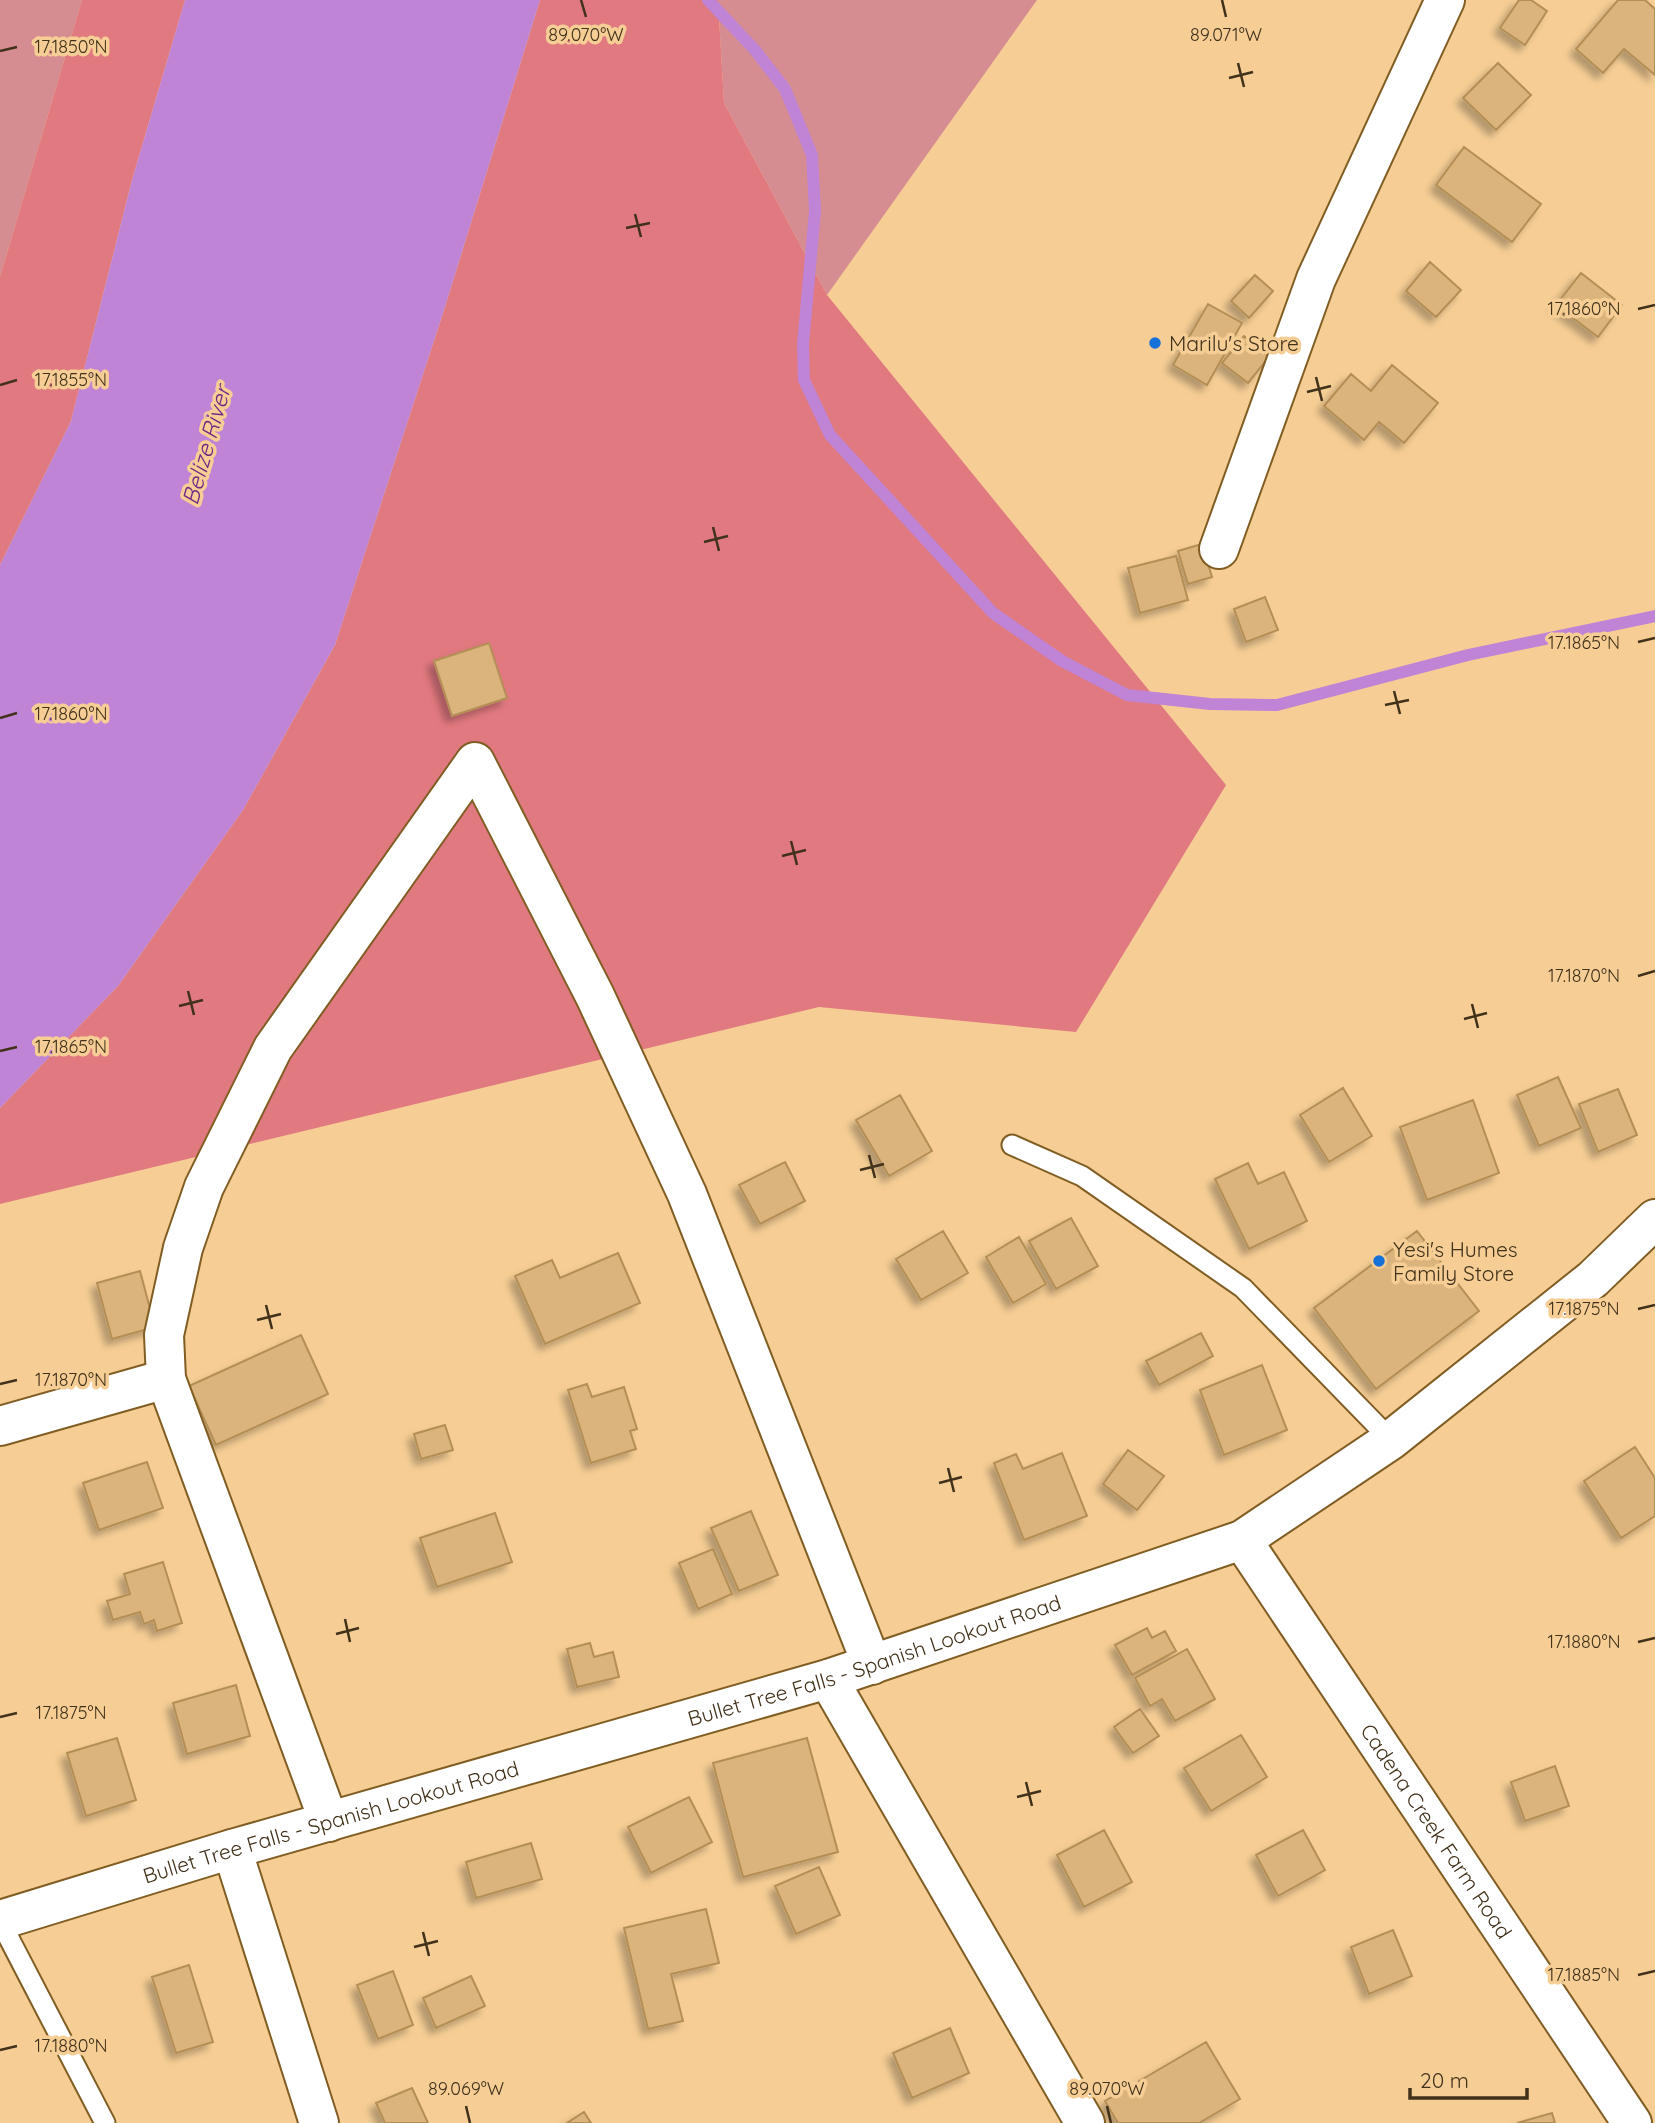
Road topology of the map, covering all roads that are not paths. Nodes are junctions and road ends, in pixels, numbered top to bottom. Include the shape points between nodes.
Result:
1 (1445, 0) edge
2 (1219, 549) dead end
3 (1012, 1145) dead end
4 (1655, 1219) edge
5 (166, 1379) junction
6 (0, 1426) edge
7 (1391, 1440) junction
8 (1242, 1540) junction
9 (872, 1665) junction
10 (828, 1679) junction
11 (329, 1822) junction
12 (232, 1849) junction
13 (0, 1920) edge
14 (105, 2123) edge
15 (319, 2123) edge
16 (1085, 2123) edge
17 (1632, 2123) edge

1 - 2 street via 1316,279
3 - 7 lane via 1082,1176 1243,1288
4 - 7 street, Bullet Tree Falls - Spanish Lookout Road via 1594,1279
5 - 6 street
5 - 9 street via 164,1335 183,1248 204,1187 273,1048 475,762 595,996 687,1194
5 - 11 street
7 - 8 street, Bullet Tree Falls - Spanish Lookout Road
8 - 9 street, Bullet Tree Falls - Spanish Lookout Road
8 - 17 street, Cadena Creek Farm Road
9 - 10 street, Bullet Tree Falls - Spanish Lookout Road
10 - 11 street, Bullet Tree Falls - Spanish Lookout Road
10 - 16 street
11 - 12 street, Bullet Tree Falls - Spanish Lookout Road
12 - 13 street, Bullet Tree Falls - Spanish Lookout Road
12 - 15 street
13 - 14 lane

